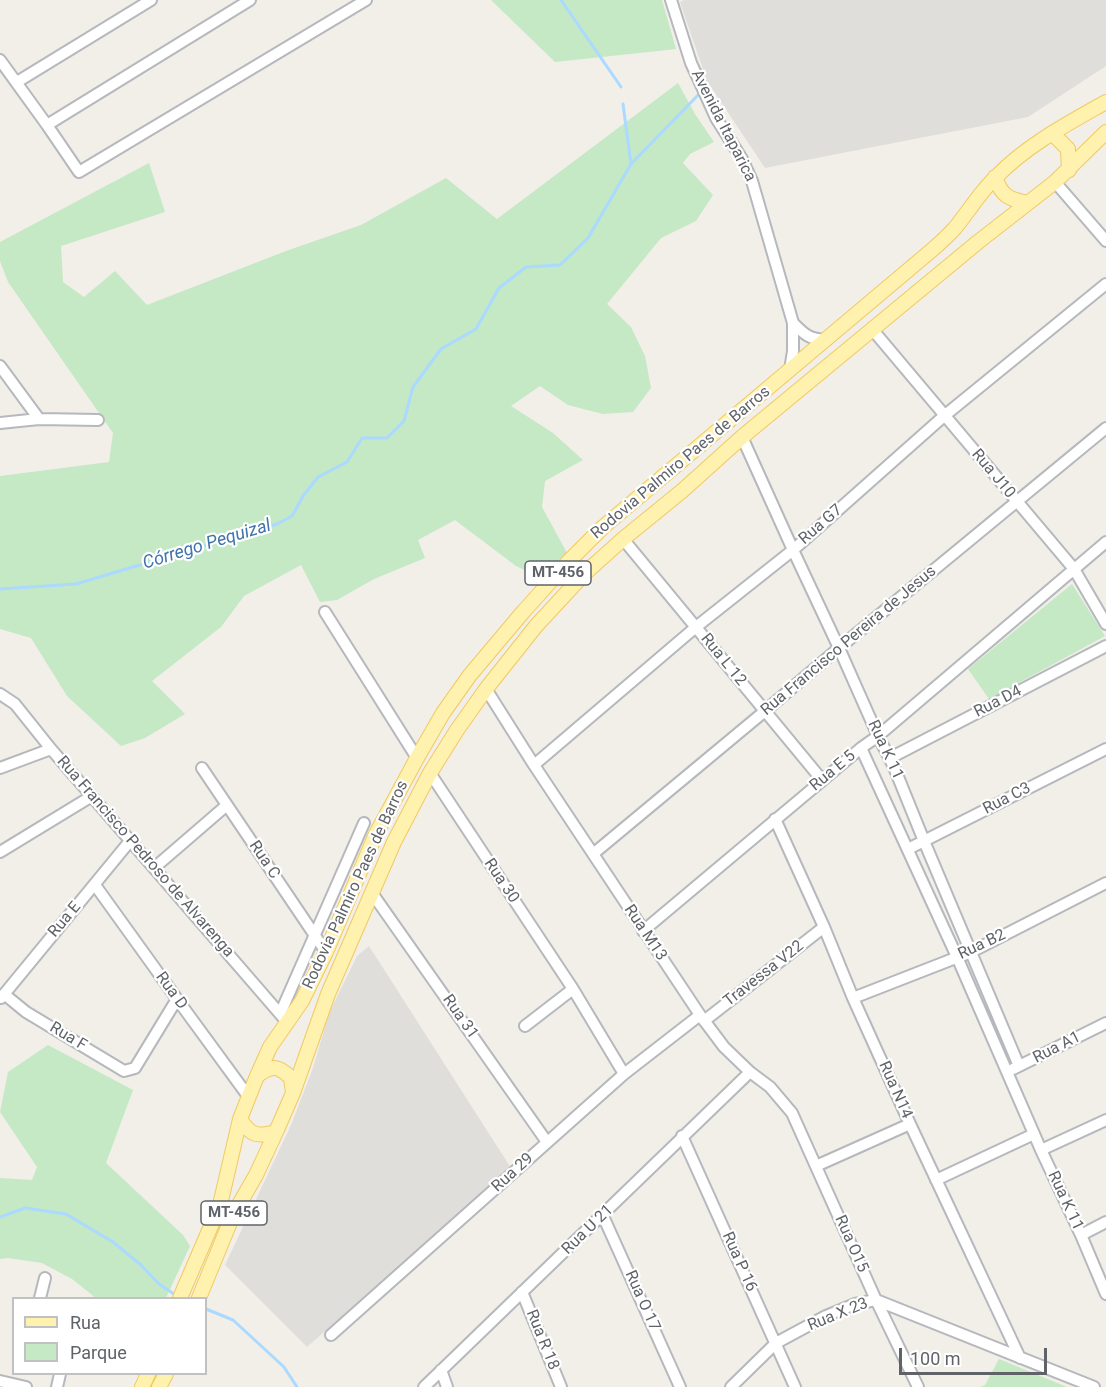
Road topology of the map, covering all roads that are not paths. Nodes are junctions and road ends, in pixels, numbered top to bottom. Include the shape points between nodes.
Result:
1 (151, 0) edge
2 (250, 0) edge
3 (366, 0) edge
4 (671, 0) edge
5 (0, 60) edge
6 (17, 82) junction
7 (1106, 102) edge
8 (47, 125) junction
9 (1106, 132) edge
10 (1052, 133) junction
11 (1069, 170) junction
12 (995, 177) junction
13 (1054, 182) junction
14 (1028, 203) junction
15 (1106, 241) edge
16 (1106, 284) edge
17 (793, 323) junction
18 (872, 329) junction
19 (826, 340) junction
20 (0, 366) edge
21 (790, 370) junction
22 (944, 416) junction
23 (39, 419) junction
24 (98, 420) dead end
25 (0, 423) edge
26 (1106, 428) edge
27 (742, 437) junction
28 (1017, 502) junction
29 (623, 539) junction
30 (1106, 542) edge
31 (793, 550) junction
32 (1074, 569) junction
33 (325, 612) dead end
34 (1106, 624) edge
35 (696, 627) junction
36 (1106, 646) edge
37 (839, 648) junction
38 (486, 689) junction
39 (0, 694) edge
40 (765, 711) junction
41 (878, 736) junction
42 (861, 748) junction
43 (1106, 749) edge
44 (51, 750) junction
45 (417, 758) junction
46 (890, 758) junction
47 (534, 765) junction
48 (0, 768) edge
49 (202, 768) dead end
50 (430, 773) junction
51 (822, 780) junction
52 (92, 796) junction
53 (227, 805) junction
54 (775, 819) junction
55 (364, 823) dead end
56 (130, 841) junction
57 (924, 841) junction
58 (908, 849) junction
59 (0, 852) edge
60 (593, 854) junction
61 (154, 868) junction
62 (1106, 883) edge
63 (95, 885) junction
64 (372, 893) junction
65 (824, 927) junction
66 (643, 931) junction
67 (314, 935) junction
68 (326, 952) junction
69 (970, 952) junction
70 (957, 957) junction
71 (573, 988) junction
72 (2, 997) edge
73 (853, 998) junction
74 (177, 999) junction
75 (284, 1018) junction
76 (702, 1018) junction
77 (1106, 1023) edge
78 (525, 1026) dead end
79 (1019, 1066) junction
80 (1007, 1071) junction
81 (750, 1072) junction
82 (624, 1074) junction
83 (257, 1076) junction
84 (293, 1093) junction
85 (248, 1096) junction
86 (240, 1119) junction
87 (1106, 1120) edge
88 (910, 1124) junction
89 (276, 1132) junction
90 (1034, 1134) junction
91 (682, 1136) junction
92 (547, 1142) junction
93 (1041, 1150) junction
94 (816, 1166) junction
95 (936, 1180) junction
96 (603, 1216) junction
97 (1106, 1222) edge
98 (1080, 1235) junction
99 (45, 1278) dead end
100 (522, 1292) junction
101 (1106, 1294) edge
102 (182, 1295) edge
103 (40, 1297) edge
104 (200, 1297) edge
105 (876, 1300) junction
106 (331, 1335) dead end
107 (776, 1343) junction
108 (1020, 1358) junction
109 (441, 1370) junction
110 (0, 1381) edge
111 (26, 1387) edge
112 (424, 1387) edge
113 (447, 1387) edge
114 (561, 1387) edge
115 (681, 1387) edge
116 (730, 1387) edge
117 (795, 1387) edge
118 (918, 1387) edge
119 (1094, 1387) edge

1 - 6 street
2 - 8 street
3 - 8 street via 79,172
4 - 17 street, Avenida Itaparica via 703,89 752,181
5 - 6 street
6 - 8 street
7 - 10 main road, Rodovia Palmiro Paes de Barros / MT-456
9 - 11 main road, Rodovia Palmiro Paes de Barros / MT-456
10 - 11 main road via 1068,149
10 - 12 main road, Rodovia Palmiro Paes de Barros / MT-456
11 - 13 main road, Rodovia Palmiro Paes de Barros / MT-456
12 - 14 main road via 1005,195
12 - 19 main road, Rodovia Palmiro Paes de Barros / MT-456 via 955,228
13 - 14 main road, Rodovia Palmiro Paes de Barros / MT-456
13 - 15 street
14 - 18 main road, Rodovia Palmiro Paes de Barros / MT-456
16 - 22 street, Rua G7
17 - 19 street via 809,337
17 - 21 street, Avenida Itaparica
18 - 22 street, Rua J10
18 - 27 main road, Rodovia Palmiro Paes de Barros / MT-456
19 - 21 main road, Rodovia Palmiro Paes de Barros / MT-456
20 - 23 street
21 - 45 main road, Rodovia Palmiro Paes de Barros / MT-456 via 603,527 569,561 470,675
22 - 28 street, Rua J10
22 - 31 street, Rua G7
23 - 24 street
23 - 25 street
26 - 28 street, Rua Francisco Pereira de Jesus
27 - 29 main road, Rodovia Palmiro Paes de Barros / MT-456
27 - 31 street, Rua K 11
28 - 32 street, Rua J10
28 - 37 street, Rua Francisco Pereira de Jesus
29 - 35 street, Rua L 12
29 - 38 main road, Rodovia Palmiro Paes de Barros / MT-456 via 536,626
30 - 32 street, Rua E 5
31 - 35 street, Rua G7
31 - 37 street, Rua K 11
32 - 34 street, Rua J10
32 - 41 street, Rua E 5
33 - 45 street
35 - 40 street, Rua L 12
35 - 47 street, Rua G7
36 - 46 street, Rua D4
37 - 40 street, Rua Francisco Pereira de Jesus
37 - 41 street, Rua K 11
38 - 47 street, Rua M13
38 - 50 main road, Rodovia Palmiro Paes de Barros / MT-456
39 - 44 street, Rua Francisco Pedroso de Alvarenga via 15,704
40 - 51 street, Rua L 12
40 - 60 street, Rua Francisco Pereira de Jesus
41 - 42 street, Rua E 5
41 - 46 street, Rua K 11
42 - 51 street, Rua E 5
42 - 58 street, Rua K 11
43 - 57 street, Rua C3
44 - 48 street
44 - 52 street, Rua Francisco Pedroso de Alvarenga
45 - 68 main road, Rodovia Palmiro Paes de Barros / MT-456 via 376,834
46 - 57 street, Rua K 11
47 - 60 street, Rua M13
49 - 53 street, Rua C
50 - 64 main road, Rodovia Palmiro Paes de Barros / MT-456
50 - 71 street, Rua 30
51 - 54 street, Rua E 5
52 - 56 street, Rua Francisco Pedroso de Alvarenga
52 - 59 street
53 - 61 street
53 - 67 street, Rua C
54 - 65 street, Rua N14
54 - 66 street, Rua E 5
55 - 67 street
56 - 61 street, Rua Francisco Pedroso de Alvarenga
56 - 63 street, Rua E
57 - 58 street, Rua C3
57 - 69 street, Rua K 11
58 - 70 street, Rua K 11
60 - 66 street, Rua M13
61 - 75 street, Rua Francisco Pedroso de Alvarenga
62 - 69 street, Rua B2
63 - 72 street, Rua E
63 - 74 street, Rua D
64 - 84 main road, Rodovia Palmiro Paes de Barros / MT-456 via 328,994
64 - 92 street, Rua 31
65 - 73 street, Rua N14
65 - 76 street, Travessa V22
66 - 76 street, Rua M13
67 - 68 street, Rua C
67 - 75 street
68 - 75 main road, Rodovia Palmiro Paes de Barros / MT-456 via 302,1000
69 - 70 street, Rua B2
69 - 79 street, Rua K 11
70 - 73 street, Rua B2
70 - 80 street, Rua K 11
71 - 78 street
71 - 82 street, Rua 30
72 - 74 street, Rua F via 124,1071 135,1068
73 - 88 street, Rua N14
74 - 85 street, Rua D
75 - 83 main road, Rodovia Palmiro Paes de Barros / MT-456
76 - 81 street, Rua M13
76 - 82 street, Rua 29
77 - 79 street, Rua A1
79 - 80 street, Rua A1
80 - 90 street, Rua K 11
81 - 91 street, Rua U 21
81 - 94 street, Rua M13 via 770,1087 792,1113
82 - 92 street, Rua 29
83 - 84 main road via 266,1069 283,1070 291,1078
83 - 85 main road, Rodovia Palmiro Paes de Barros / MT-456
84 - 89 main road, Rodovia Palmiro Paes de Barros / MT-456
85 - 86 main road, Rodovia Palmiro Paes de Barros / MT-456
86 - 89 main road via 254,1134
86 - 102 main road, Rodovia Palmiro Paes de Barros / MT-456 via 220,1204
87 - 93 street
88 - 94 street
88 - 95 street, Rua N14
89 - 104 main road, Rodovia Palmiro Paes de Barros / MT-456 via 233,1215
90 - 93 street, Rua K 11
90 - 95 street
91 - 96 street, Rua U 21
91 - 107 street, Rua P 16
92 - 106 street, Rua 29
93 - 98 street, Rua K 11
94 - 105 street, Rua O15
95 - 108 street, Rua N14
96 - 100 street, Rua U 21
96 - 115 street, Rua O 17
97 - 98 street
98 - 101 street, Rua K 11
99 - 103 street
100 - 109 street, Rua U 21
100 - 114 street, Rua R 18
105 - 107 street, Rua X 23 via 826,1316
105 - 108 street, Rua X 23
105 - 118 street, Rua O15
107 - 116 street, Rua X 23
107 - 117 street, Rua P 16
108 - 119 street, Rua X 23
109 - 112 street, Rua U 21
109 - 113 street
110 - 111 street

